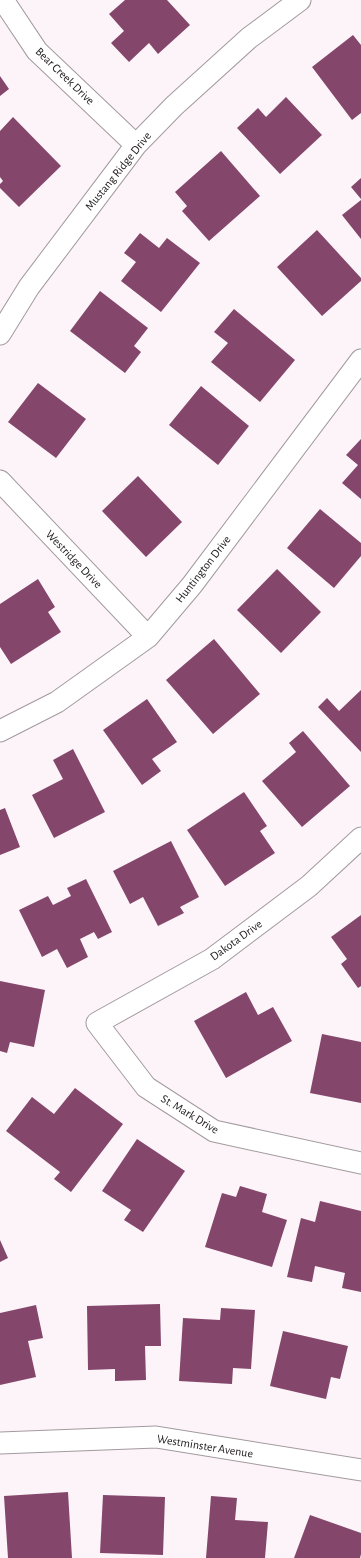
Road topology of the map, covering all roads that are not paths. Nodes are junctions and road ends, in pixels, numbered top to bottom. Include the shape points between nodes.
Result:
1 (3, 0) edge
2 (300, 0) edge
3 (136, 145) junction
4 (0, 334) edge
5 (361, 360) edge
6 (0, 481) edge
7 (148, 636) junction
8 (0, 731) edge
9 (361, 838) edge
10 (97, 1023) joint
11 (361, 1163) edge
12 (0, 1443) edge
13 (361, 1470) edge

1 - 3 street, Bear Creek Drive via 37,51
2 - 3 street, Mustang Ridge Drive via 249,38 174,106
3 - 4 street, Mustang Ridge Drive via 29,287
5 - 7 street, Huntington Drive via 192,585
6 - 7 street, Westridge Drive
7 - 8 street, Huntington Drive via 57,702
9 - 10 street, Dakota Drive via 309,886 212,958
10 - 11 street, St. Mark Drive via 146,1087 214,1132
12 - 13 street, Westminster Avenue via 156,1437

